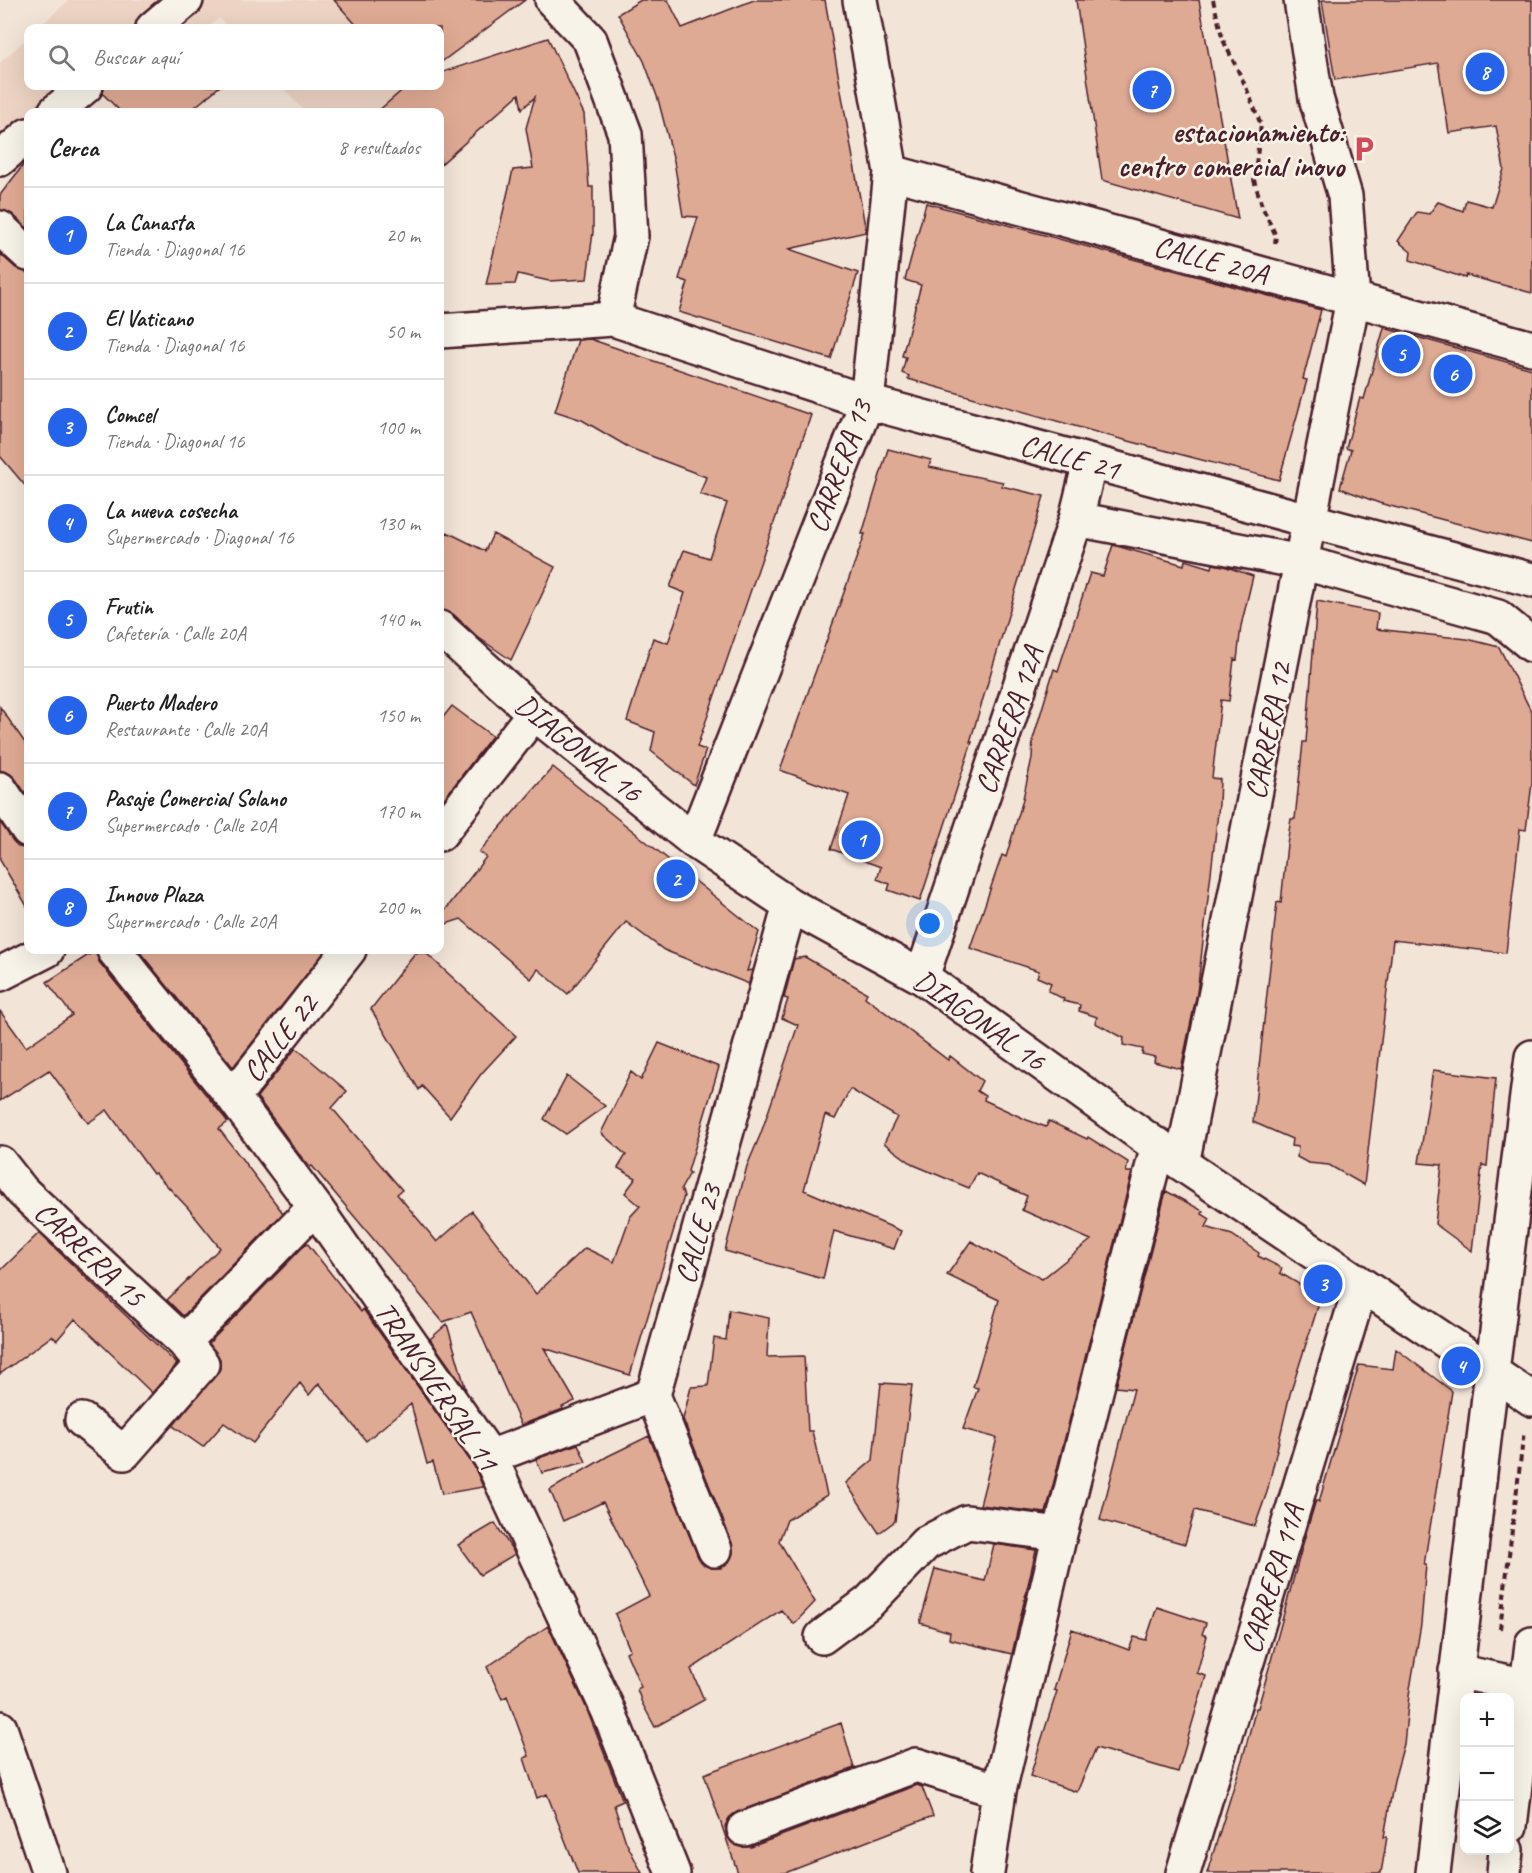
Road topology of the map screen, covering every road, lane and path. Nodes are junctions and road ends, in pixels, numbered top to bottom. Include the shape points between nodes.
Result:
1 (186, 0) edge
2 (552, 0) edge
3 (860, 0) edge
4 (1213, 0) edge
5 (1302, 0) edge
6 (158, 24) edge
7 (81, 90) edge
8 (60, 108) edge
9 (24, 138) edge
10 (0, 159) edge
11 (891, 172) junction
12 (0, 228) edge
13 (24, 250) edge
14 (1271, 276) junction
15 (1353, 299) junction
16 (613, 319) junction
17 (444, 331) edge
18 (1532, 348) edge
19 (867, 402) junction
20 (1090, 462) junction
21 (1076, 519) junction
22 (1310, 520) junction
23 (1301, 562) junction
24 (1532, 580) edge
25 (444, 632) edge
26 (1532, 645) edge
27 (534, 713) junction
28 (0, 789) edge
29 (24, 824) edge
30 (444, 829) edge
31 (694, 841) junction
32 (790, 905) junction
33 (39, 954) edge
34 (117, 954) edge
35 (346, 954) edge
36 (0, 974) edge
37 (922, 977) junction
38 (1532, 1057) edge
39 (233, 1097) junction
40 (1170, 1154) junction
41 (0, 1163) edge
42 (315, 1208) junction
43 (1361, 1286) junction
44 (184, 1342) junction
45 (1492, 1371) junction
46 (653, 1395) junction
47 (1530, 1397) edge
48 (82, 1420) dead end
49 (490, 1457) junction
50 (1060, 1534) junction
51 (715, 1550) dead end
52 (822, 1637) dead end
53 (1532, 1644) edge
54 (1456, 1671) junction
55 (1494, 1679) junction
56 (1529, 1686) edge
57 (0, 1728) edge
58 (999, 1791) junction
59 (1513, 1801) edge
60 (744, 1829) dead end
61 (1506, 1855) edge
62 (49, 1873) edge
63 (673, 1873) edge
64 (987, 1873) edge
65 (1183, 1873) edge
66 (1433, 1873) edge
67 (1504, 1873) edge

1 - 6 street
2 - 16 street via 590,40 625,134 631,236
3 - 11 street, CARRERA 13
4 - 14 path via 1223,40 1261,125 1254,180 1276,236
5 - 15 street, CARRERA 12 via 1316,98 1345,196
7 - 8 street
9 - 10 street
11 - 14 street, CALLE 20A
11 - 19 street, CARRERA 13
12 - 13 street
14 - 15 street, CALLE 20A
15 - 18 street, CALLE 20A
15 - 22 street, CARRERA 12
16 - 17 street
16 - 19 street, CALLE 21
19 - 20 street, CALLE 21
19 - 31 street, CARRERA 13
20 - 21 street, CARRERA 12A
20 - 22 street, CALLE 21
21 - 23 street, CALLE 21
21 - 37 street, CARRERA 12A
22 - 23 street, CARRERA 12
22 - 24 street, CALLE 21
23 - 26 street, CALLE 21 via 1498,617
23 - 40 street, CARRERA 12
25 - 27 street, DIAGONAL 16
27 - 30 street
27 - 31 street, DIAGONAL 16
28 - 29 street
31 - 32 street, DIAGONAL 16
32 - 37 street, DIAGONAL 16
32 - 46 street, CALLE 23
33 - 36 street
34 - 39 street, TRANSVERSAL 11
35 - 39 street, CALLE 22
37 - 40 street, DIAGONAL 16
38 - 45 street
39 - 42 street, TRANSVERSAL 11
40 - 43 street, DIAGONAL 16
40 - 50 street, CARRERA 12
41 - 44 street, CARRERA 15 via 22,1191
42 - 44 street
42 - 49 street, TRANSVERSAL 11
43 - 45 street, DIAGONAL 16
43 - 65 street, CARRERA 11A
44 - 48 street, CARRERA 15 via 202,1364 124,1453
45 - 47 street, DIAGONAL 16
45 - 54 street
46 - 49 street
46 - 51 street
47 - 55 path
49 - 63 street, TRANSVERSAL 11 via 608,1710
50 - 52 street via 967,1522 926,1543 868,1602
50 - 58 street, CARRERA 12
53 - 56 street
54 - 55 street
54 - 66 street
55 - 56 street
56 - 59 street
57 - 62 street
58 - 60 street via 916,1764
58 - 64 street, CARRERA 12
61 - 67 street

